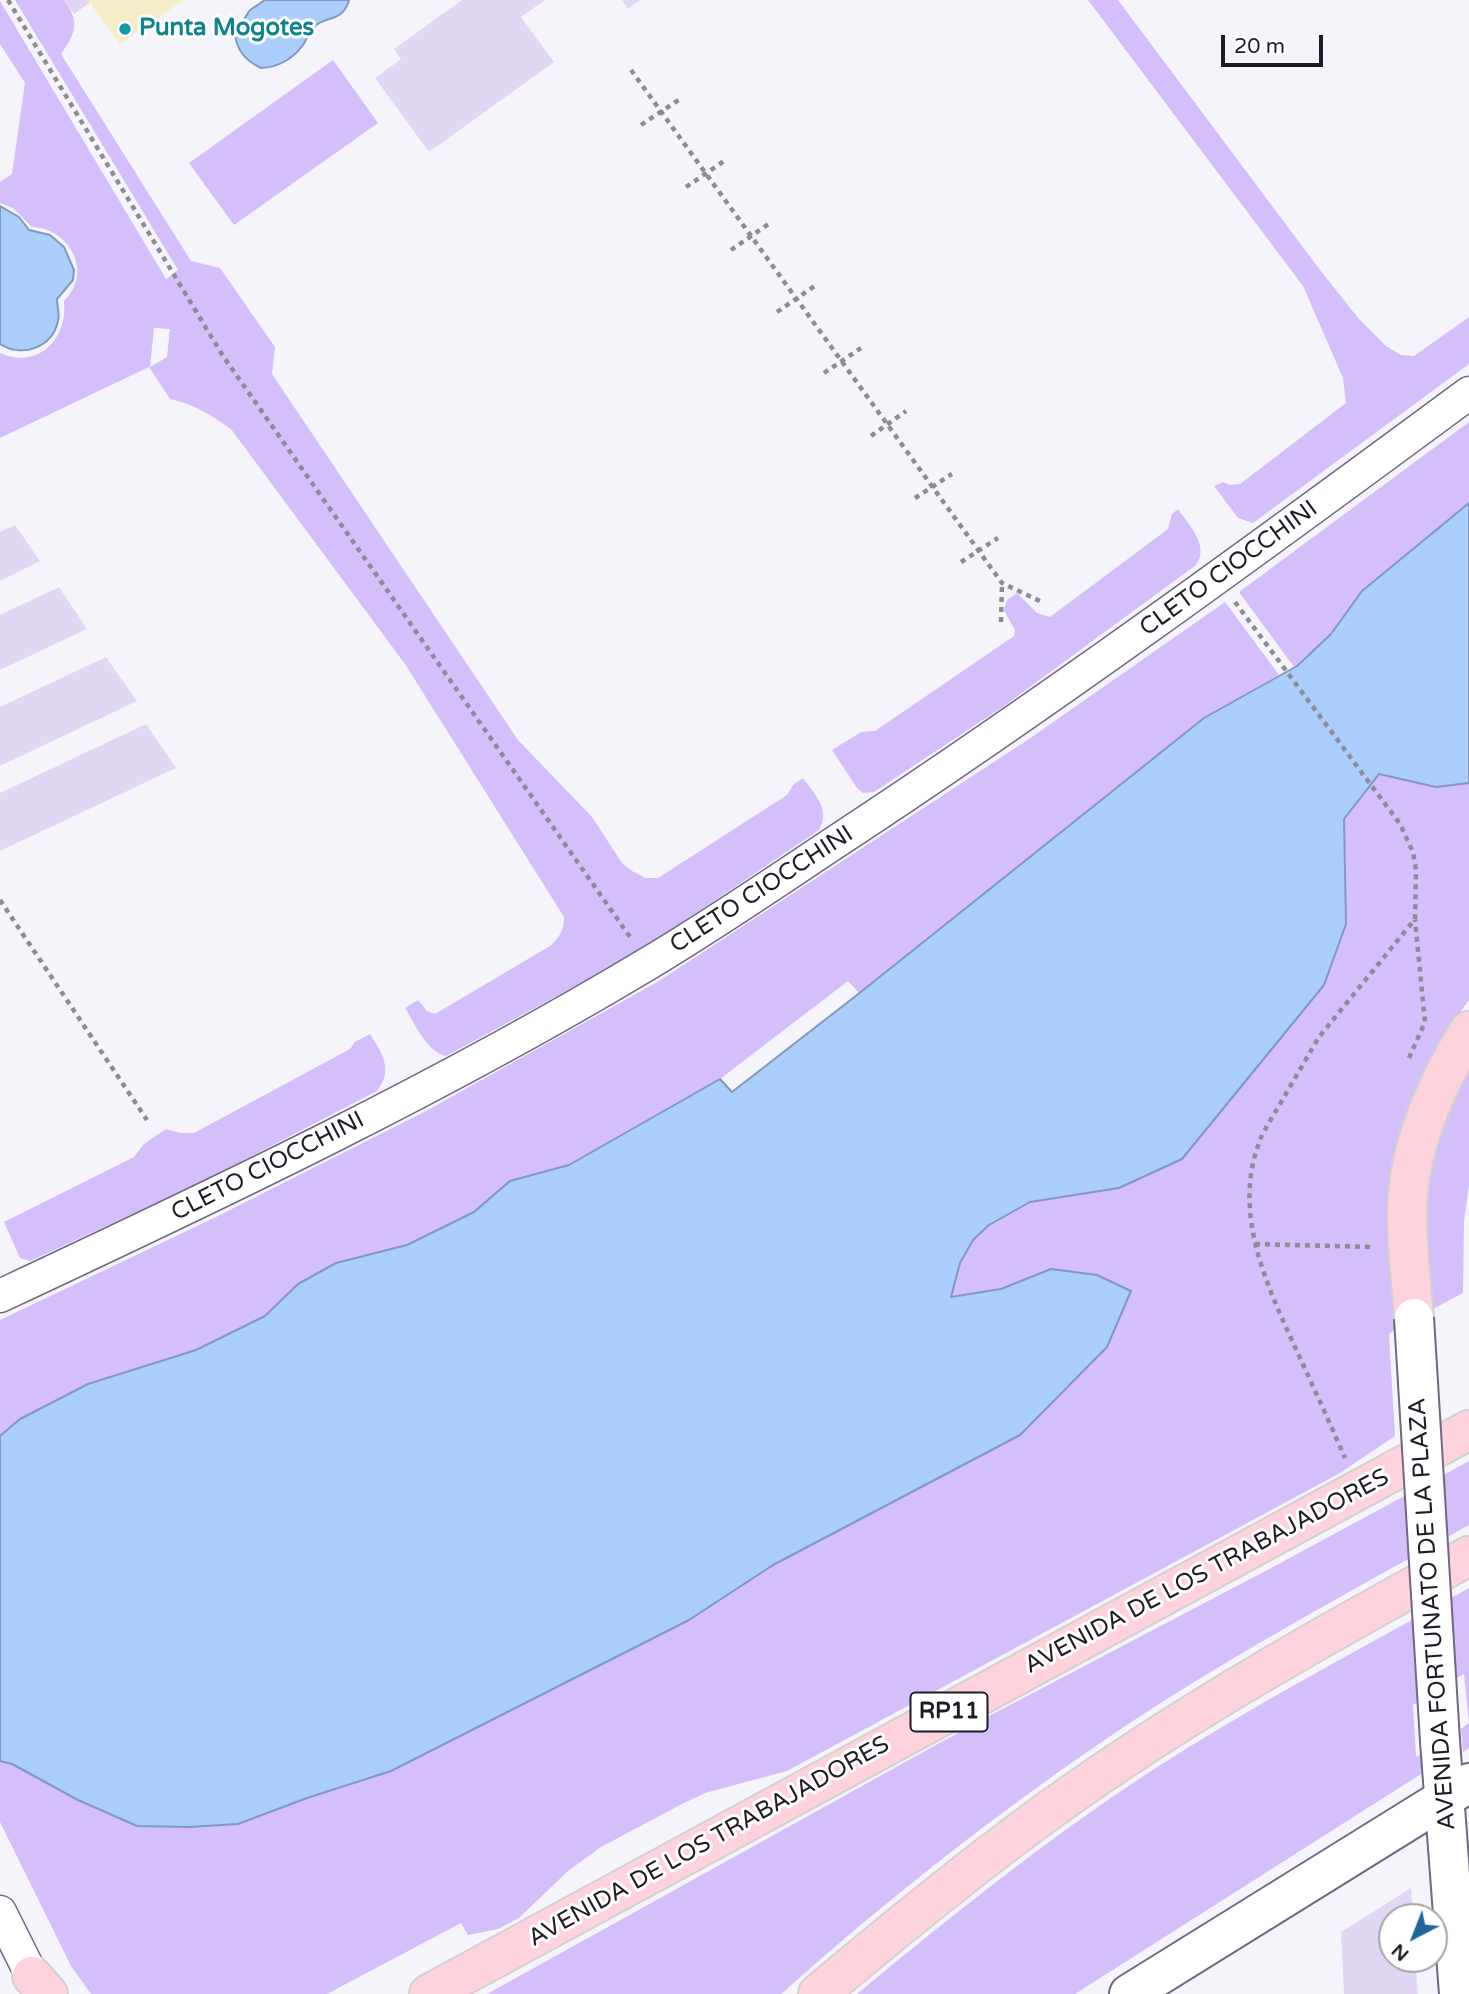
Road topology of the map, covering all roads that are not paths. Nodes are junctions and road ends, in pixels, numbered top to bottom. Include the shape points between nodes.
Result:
1 (1469, 393) edge
2 (1469, 1031) edge
3 (0, 1296) edge
4 (1469, 1430) edge
5 (1469, 1556) edge
6 (1456, 1791) edge
7 (0, 1912) edge
8 (39, 1988) edge
9 (429, 1994) edge
10 (818, 1994) edge
11 (1129, 1994) edge
12 (1459, 1994) edge

1 - 3 street, CLETO CIOCCHINI via 1006,729 649,963 305,1149
2 - 6 main road, AVENIDA FORTUNATO DE LA PLAZA, bridge via 1432,1103 1410,1172 1408,1206 1440,1741
4 - 9 main road, AVENIDA DE LOS TRABAJADORES / RP11
5 - 10 main road via 1217,1699 1125,1758 977,1864
6 - 11 main road
6 - 12 main road, AVENIDA FORTUNATO DE LA PLAZA
7 - 8 street

